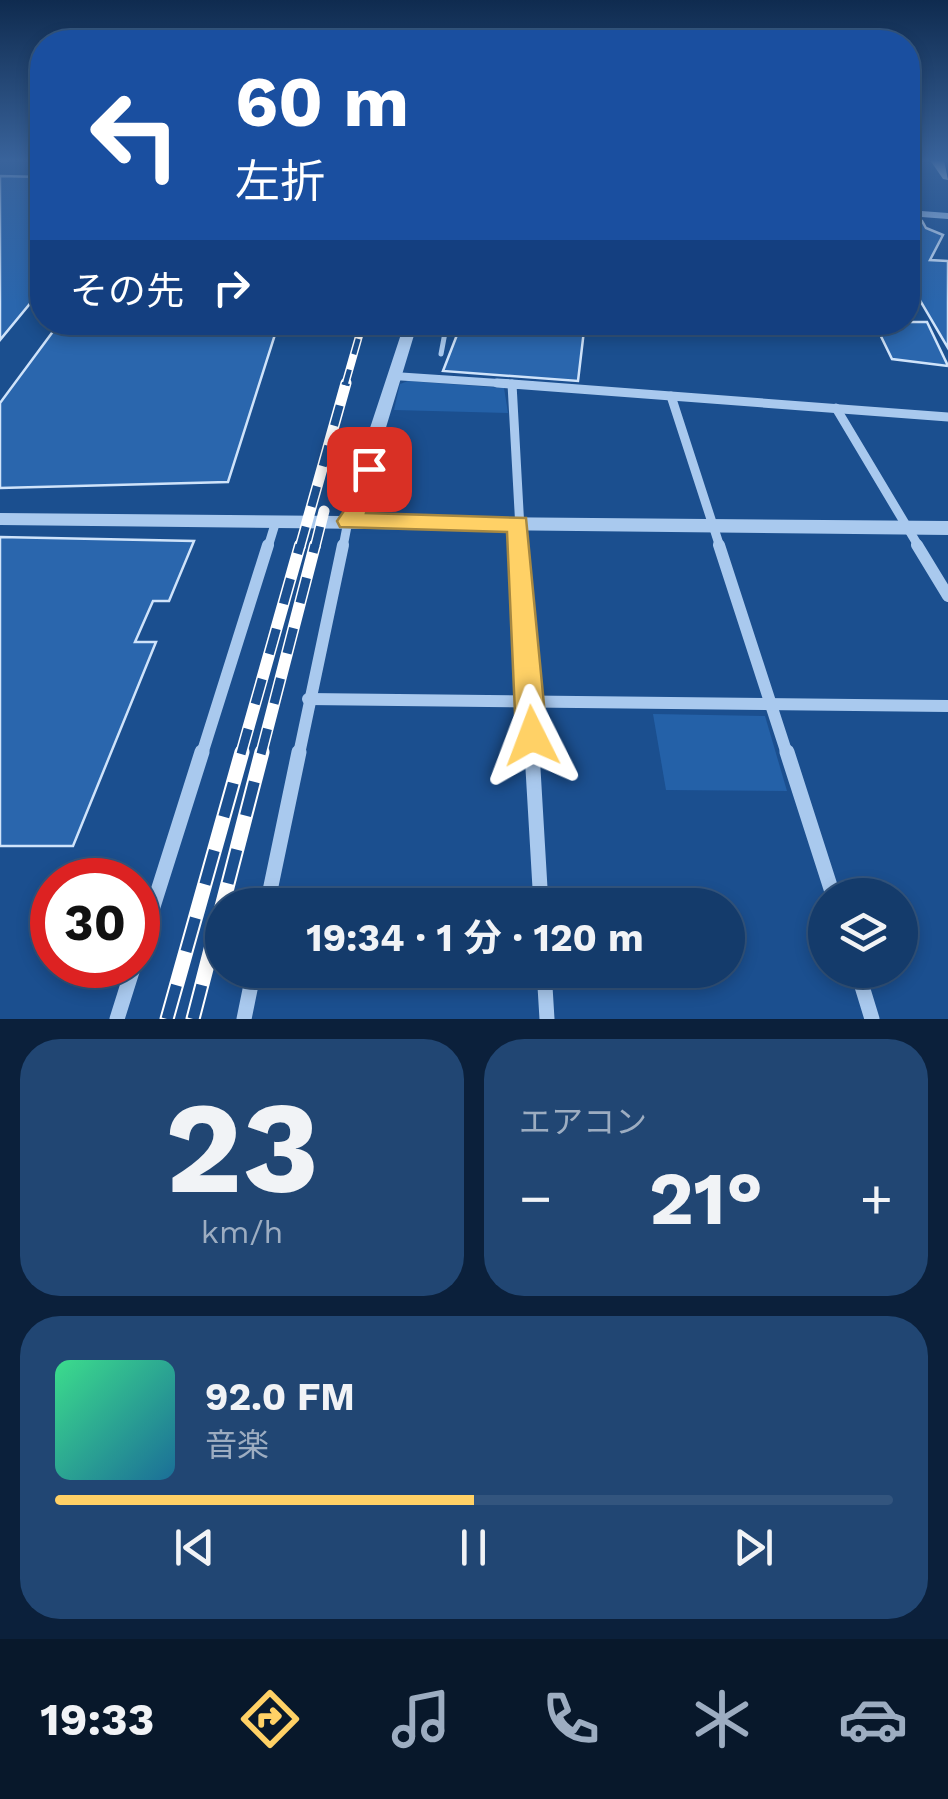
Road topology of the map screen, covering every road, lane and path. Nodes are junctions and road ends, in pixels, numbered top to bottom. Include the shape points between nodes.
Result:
1 (920, 214) edge
2 (948, 216) edge
3 (408, 335) edge
4 (445, 335) edge
5 (441, 354) dead end
6 (394, 376) junction
7 (512, 384) junction
8 (671, 396) junction
9 (836, 408) junction
10 (948, 416) edge
11 (0, 520) edge
12 (276, 521) junction
13 (348, 521) junction
14 (518, 524) junction
15 (714, 526) junction
16 (908, 528) junction
17 (948, 528) edge
18 (948, 596) edge
19 (308, 699) junction
20 (530, 702) junction
21 (772, 705) junction
22 (948, 706) edge
23 (828, 878) edge
24 (160, 885) edge
25 (270, 888) edge
26 (540, 888) edge
27 (127, 988) edge
28 (250, 988) edge
29 (545, 988) edge
30 (862, 988) edge
31 (117, 1019) edge
32 (244, 1019) edge
33 (547, 1019) edge
34 (872, 1019) edge

1 - 2 street
3 - 6 street
4 - 5 lane
6 - 7 street
6 - 13 street via 361,504
7 - 8 street
7 - 14 street
8 - 9 street
8 - 15 street
9 - 10 street
9 - 16 street
11 - 12 street
12 - 13 street
12 - 24 street
13 - 14 street
13 - 19 street
14 - 15 street
14 - 20 street
15 - 16 street
15 - 21 street
16 - 17 street
16 - 18 street
19 - 20 street
19 - 25 street
20 - 21 street
20 - 26 street
21 - 22 street
21 - 23 street
27 - 31 street
28 - 32 street
29 - 33 street
30 - 34 street

